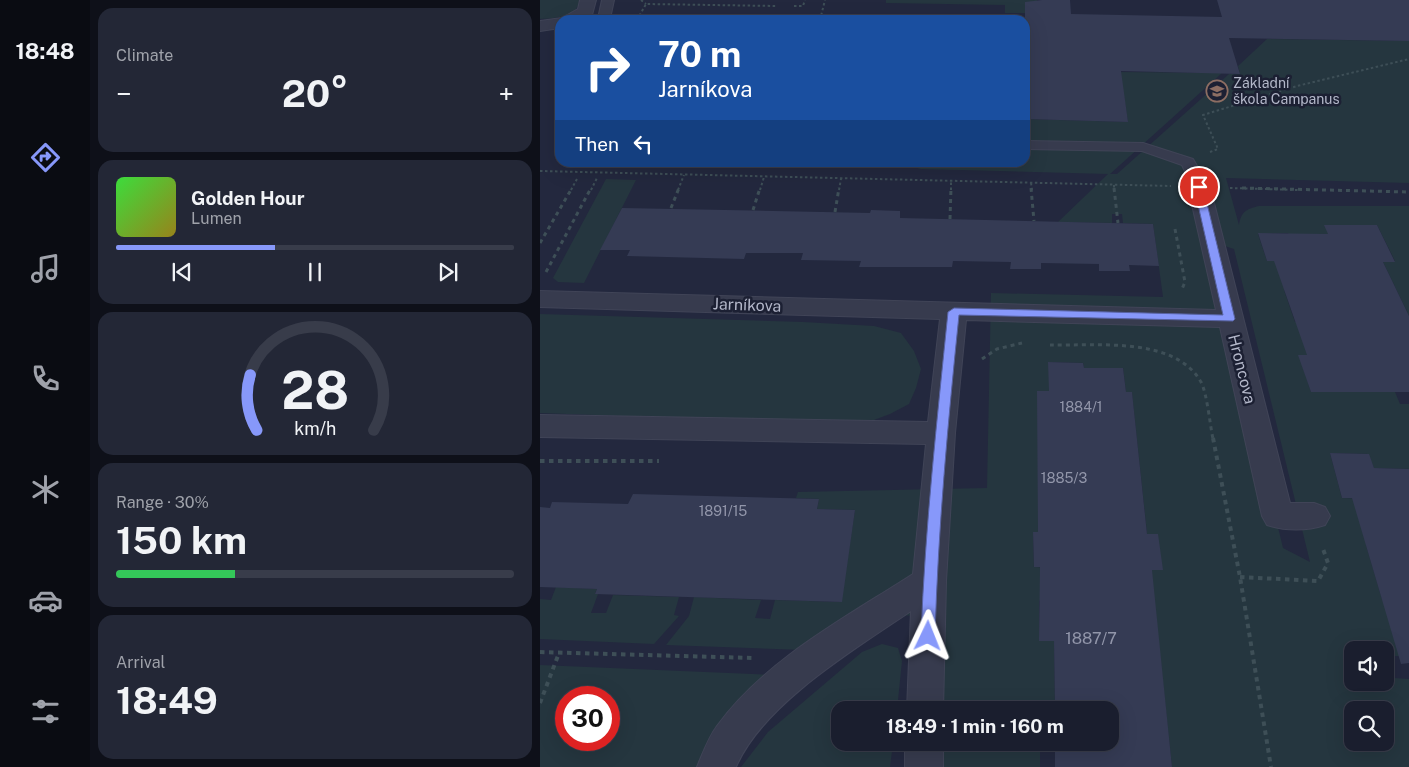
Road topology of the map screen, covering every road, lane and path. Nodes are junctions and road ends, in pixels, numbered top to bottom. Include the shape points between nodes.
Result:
1 (588, 0) edge
2 (608, 0) edge
3 (640, 0) edge
4 (727, 0) edge
5 (805, 0) edge
6 (824, 0) edge
7 (646, 4) junction
8 (725, 4) junction
9 (776, 6) dead end
10 (794, 6) dead end
11 (580, 15) edge
12 (604, 15) edge
13 (640, 15) edge
14 (821, 15) edge
15 (555, 24) edge
16 (540, 26) edge
17 (1409, 59) edge
18 (1030, 145) edge
19 (1188, 162) junction
20 (540, 171) edge
21 (684, 175) junction
22 (578, 177) dead end
23 (764, 177) junction
24 (597, 178) dead end
25 (841, 179) junction
26 (952, 181) junction
27 (1031, 183) junction
28 (1114, 185) junction
29 (1199, 187) junction
30 (1409, 192) edge
31 (672, 208) dead end
32 (753, 210) dead end
33 (835, 212) dead end
34 (950, 219) dead end
35 (1034, 221) dead end
36 (1118, 223) dead end
37 (1174, 225) dead end
38 (540, 242) edge
39 (542, 287) edge
40 (1181, 293) dead end
41 (954, 312) junction
42 (1229, 319) junction
43 (1032, 344) dead end
44 (1042, 344) dead end
45 (978, 362) dead end
46 (540, 426) edge
47 (941, 433) junction
48 (540, 461) edge
49 (667, 462) dead end
50 (1314, 516) joint
51 (1240, 577) junction
52 (930, 581) junction
53 (540, 652) edge
54 (559, 653) junction
55 (755, 658) dead end
56 (926, 701) edge
57 (540, 702) edge
58 (924, 751) edge
59 (716, 767) edge
60 (924, 767) edge
61 (1271, 767) edge

1 - 11 street via 586,12
2 - 12 lane
3 - 7 path
4 - 8 path
5 - 10 path via 803,6
6 - 14 path
7 - 8 path
7 - 13 path
8 - 9 path
15 - 16 street
17 - 19 path via 1297,86 1203,115 1218,149
18 - 19 lane via 1143,147
19 - 29 lane
20 - 21 path
21 - 23 path
21 - 31 path
22 - 38 path
23 - 25 path
23 - 32 path
24 - 39 path
25 - 26 path
25 - 33 path
26 - 27 path
26 - 34 path
27 - 28 path
27 - 35 path
28 - 29 path
28 - 36 path
29 - 30 path
29 - 42 street, Hroncova
37 - 40 path via 1185,282
39 - 41 street, Jarníkova
41 - 42 street, Jarníkova
41 - 47 street
42 - 50 street, Hroncova via 1278,516
43 - 45 path via 997,349
44 - 51 path via 1157,350 1192,369 1202,384
46 - 47 street
47 - 52 street
48 - 49 path
50 - 51 path via 1328,563 1318,581
51 - 61 path
52 - 56 street
52 - 59 street via 814,659 778,688 750,714 729,740
53 - 54 path
54 - 55 path
54 - 57 path
58 - 60 street

